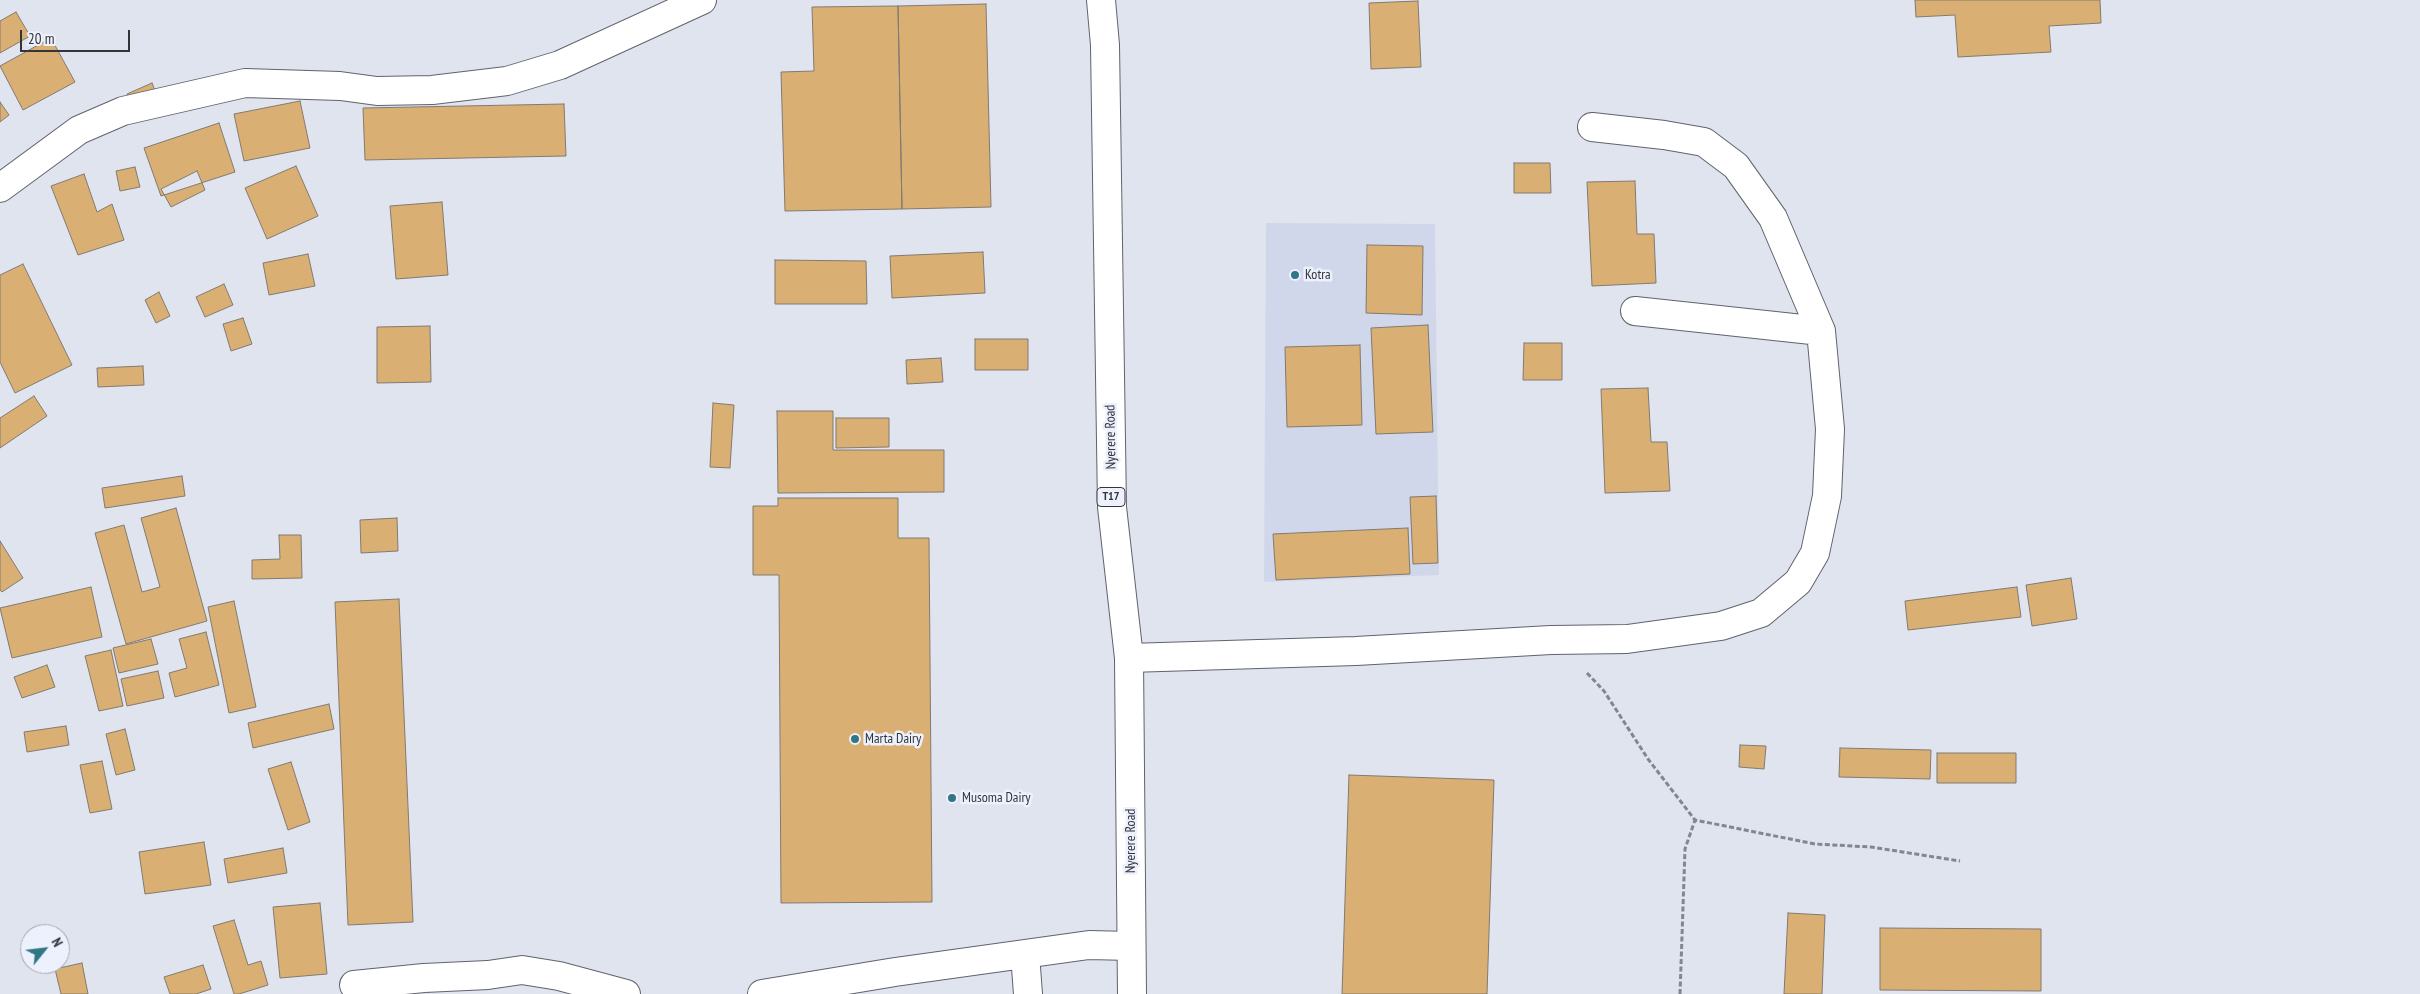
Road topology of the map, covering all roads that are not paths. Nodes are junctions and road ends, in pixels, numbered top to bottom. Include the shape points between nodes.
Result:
1 (702, 0) edge
2 (1101, 0) edge
3 (1592, 127) dead end
4 (0, 188) edge
5 (1635, 311) dead end
6 (1821, 331) junction
7 (1129, 658) junction
8 (1131, 946) junction
9 (1025, 954) junction
10 (354, 985) dead end
11 (626, 994) edge
12 (762, 994) edge
13 (1028, 994) edge
14 (1132, 994) edge

1 - 4 street via 560,65 506,81 432,90 377,91 340,86 245,83 123,112 79,130
2 - 7 street, Nyerere Road / T17 via 1105,45 1112,507
3 - 6 street via 1704,142 1736,166 1773,218
5 - 6 street
6 - 7 street via 1830,429 1828,496 1814,553 1798,582 1760,613 1721,626 1627,639 1552,640 1356,652
7 - 8 street, Nyerere Road / T17
8 - 9 street via 1089,945
8 - 14 street, Nyerere Road / T17
9 - 12 street
9 - 13 street
10 - 11 street via 522,970

